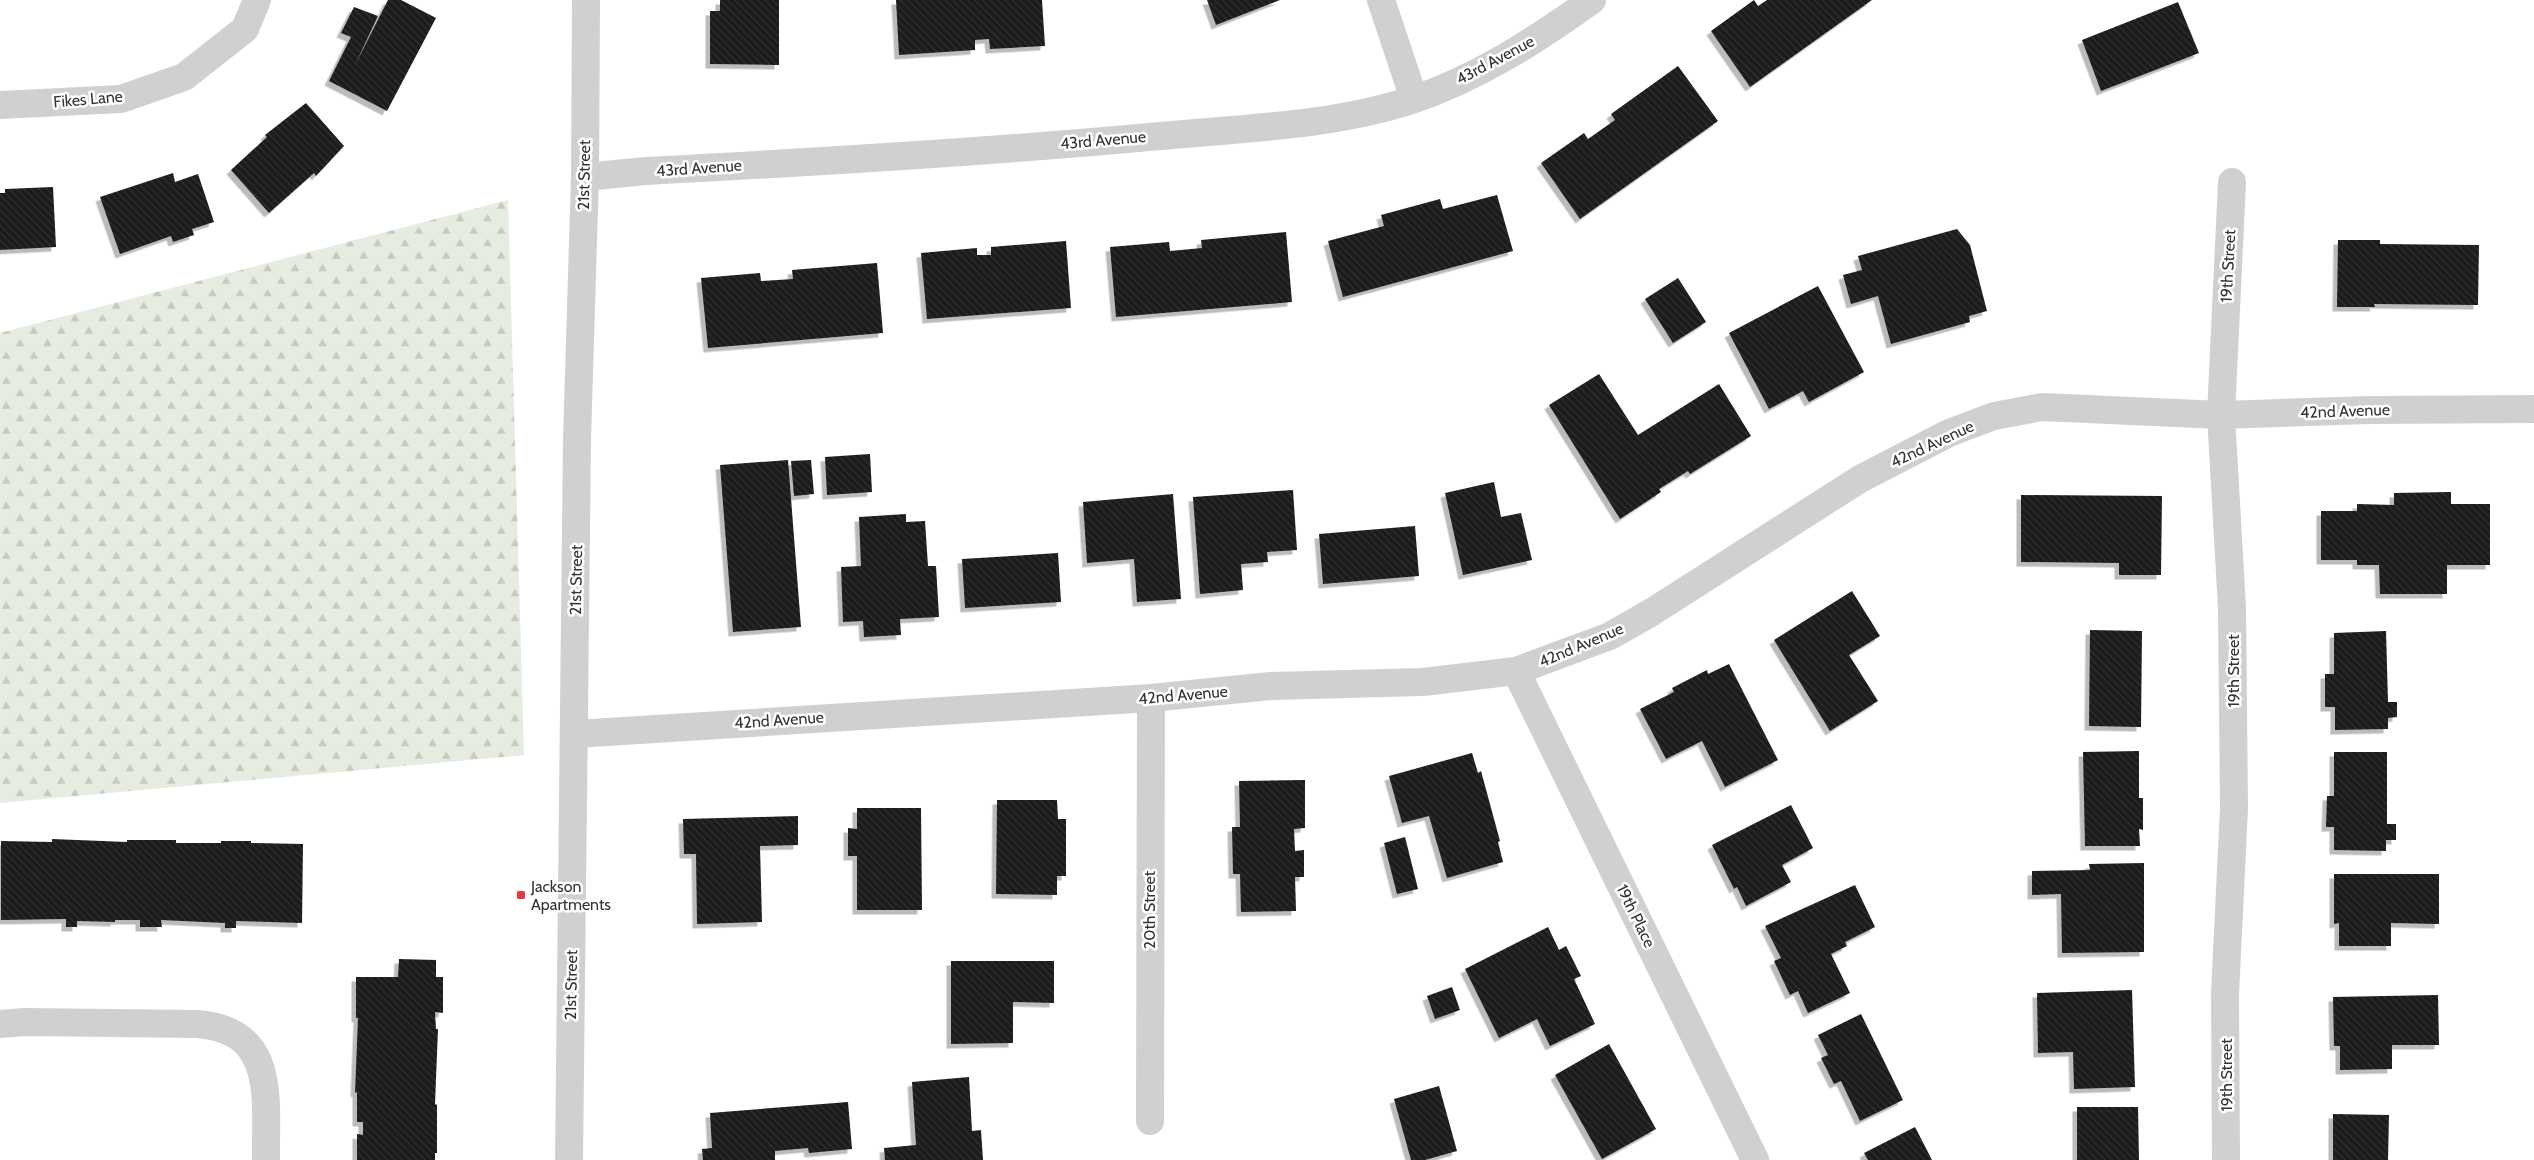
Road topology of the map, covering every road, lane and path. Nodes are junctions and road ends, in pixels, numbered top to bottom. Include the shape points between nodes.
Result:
1 (257, 0) edge
2 (586, 0) edge
3 (1381, 0) edge
4 (1592, 0) edge
5 (1414, 99) junction
6 (0, 105) edge
7 (585, 177) junction
8 (2232, 182) dead end
9 (2534, 409) edge
10 (2221, 415) junction
11 (1516, 671) junction
12 (1151, 698) junction
13 (575, 734) junction
14 (0, 1024) edge
15 (1150, 1121) dead end
16 (266, 1160) edge
17 (570, 1160) edge
18 (1755, 1160) edge
19 (2226, 1160) edge

1 - 6 street, Fikes Lane via 245,29 184,77 121,99
2 - 7 street, 21st Street
3 - 5 street
4 - 5 street, 43rd Avenue via 1532,42 1490,66
5 - 7 street, 43rd Avenue via 1328,120 1092,142
7 - 13 street, 21st Street via 577,439
8 - 10 street, 19th Street
9 - 10 street, 42nd Avenue
10 - 11 street, 42nd Avenue via 2042,407 1985,419 1948,432 1860,479 1610,636
10 - 19 street, 19th Street via 2232,608 2234,798 2225,994
11 - 12 street, 42nd Avenue via 1423,682 1271,686
11 - 18 street, 19th Place
12 - 13 street, 42nd Avenue
12 - 15 street, 20th Street
13 - 17 street, 21st Street
14 - 16 street via 197,1024 232,1032 247,1043 264,1072

